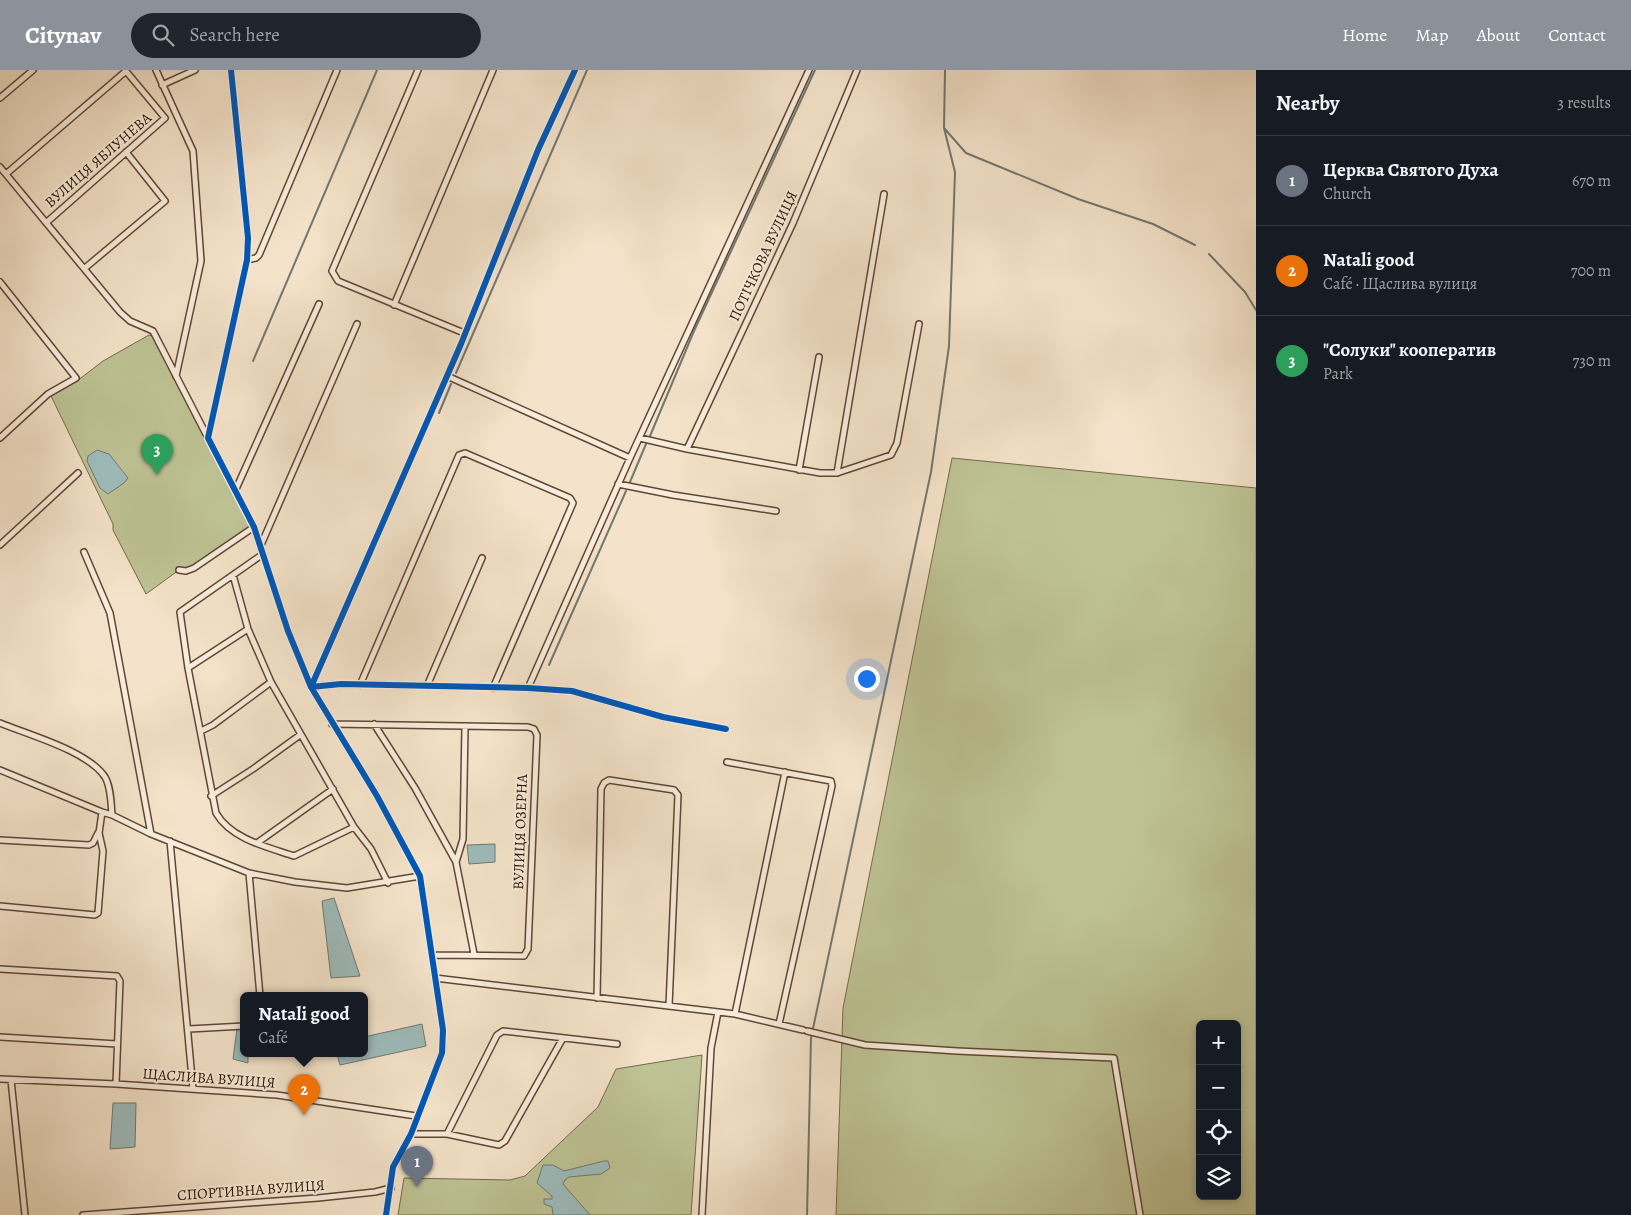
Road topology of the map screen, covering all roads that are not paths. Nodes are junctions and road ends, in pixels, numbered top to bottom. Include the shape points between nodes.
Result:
1 (33, 70) edge
2 (156, 70) edge
3 (195, 70) edge
4 (232, 70) edge
5 (337, 70) edge
6 (418, 70) edge
7 (493, 70) edge
8 (575, 70) edge
9 (809, 70) edge
10 (857, 70) edge
11 (125, 71) edge
12 (162, 85) junction
13 (0, 98) edge
14 (126, 152) junction
15 (0, 167) edge
16 (6, 174) junction
17 (884, 194) dead end
18 (47, 222) junction
19 (246, 260) junction
20 (85, 268) junction
21 (0, 282) edge
22 (319, 304) dead end
23 (394, 305) junction
24 (357, 324) dead end
25 (919, 324) dead end
26 (464, 333) junction
27 (819, 357) dead end
28 (176, 376) junction
29 (447, 376) junction
30 (0, 438) edge
31 (208, 438) junction
32 (640, 438) junction
33 (687, 449) junction
34 (630, 458) junction
35 (799, 470) junction
36 (78, 473) dead end
37 (837, 473) junction
38 (618, 484) junction
39 (236, 489) junction
40 (776, 511) dead end
41 (254, 527) junction
42 (0, 545) edge
43 (261, 545) junction
44 (84, 552) dead end
45 (263, 554) junction
46 (482, 558) dead end
47 (179, 570) dead end
48 (233, 575) junction
49 (248, 629) junction
50 (188, 668) junction
51 (271, 682) junction
52 (360, 685) junction
53 (427, 686) junction
54 (311, 687) junction
55 (493, 688) junction
56 (528, 688) junction
57 (0, 723) edge
58 (332, 724) junction
59 (374, 724) junction
60 (465, 726) junction
61 (726, 728) dead end
62 (201, 731) junction
63 (300, 735) junction
64 (727, 762) dead end
65 (0, 770) edge
66 (785, 772) junction
67 (333, 789) junction
68 (211, 796) junction
69 (102, 812) junction
70 (112, 815) junction
71 (354, 827) junction
72 (99, 833) junction
73 (151, 834) junction
74 (0, 840) edge
75 (170, 841) junction
76 (257, 843) junction
77 (456, 862) junction
78 (249, 873) junction
79 (420, 876) junction
80 (388, 883) junction
81 (0, 906) edge
82 (474, 954) junction
83 (432, 955) junction
84 (0, 969) edge
85 (435, 978) junction
86 (260, 992) edge
87 (597, 998) junction
88 (670, 1006) junction
89 (718, 1012) junction
90 (736, 1014) junction
91 (779, 1024) junction
92 (240, 1026) edge
93 (189, 1029) junction
94 (0, 1037) edge
95 (563, 1038) junction
96 (117, 1044) junction
97 (617, 1044) dead end
98 (0, 1079) edge
99 (11, 1080) junction
100 (116, 1084) junction
101 (193, 1089) junction
102 (416, 1116) junction
103 (410, 1134) junction
104 (447, 1134) junction
105 (391, 1188) junction
106 (25, 1215) edge
107 (84, 1215) edge
108 (386, 1215) edge
109 (702, 1215) edge
110 (1140, 1215) edge

1 - 13 street
2 - 12 street
3 - 12 street
4 - 19 street via 248,238
5 - 19 street via 259,255
6 - 23 street via 332,271 338,281
7 - 23 street
8 - 26 street via 538,150
9 - 32 street
10 - 33 street, ПОТІЧКОВА ВУЛИЦЯ via 793,223
11 - 14 street, ВУЛИЦЯ ЯБЛУНЕВА via 165,118
11 - 16 street
12 - 28 street via 193,151 200,244 200,262
14 - 18 street, ВУЛИЦЯ ЯБЛУНЕВА
14 - 20 street via 165,201
15 - 16 street
16 - 18 street
17 - 37 street
18 - 20 street
19 - 31 street
20 - 28 street via 120,312 130,321 153,331
21 - 30 street via 76,378 48,394
22 - 39 street
23 - 26 street
24 - 43 street
25 - 37 street via 897,444 891,455
26 - 29 street
27 - 35 street
28 - 31 street
29 - 34 street
29 - 54 street
31 - 39 street
32 - 33 street
32 - 34 street
33 - 35 street
34 - 38 street
35 - 37 street
36 - 42 street
38 - 40 street via 673,496
38 - 56 street
39 - 41 street
41 - 43 street
41 - 47 street via 194,568 186,572
43 - 45 street
44 - 73 street via 110,614
45 - 48 street
45 - 54 street
46 - 53 street
48 - 49 street
48 - 50 street via 180,612
49 - 50 street
49 - 51 street
50 - 62 street
51 - 62 street
51 - 63 street
52 - 53 street
52 - 54 street
52 - 55 street via 459,455 465,453 572,500
53 - 55 street
54 - 58 street
55 - 56 street
56 - 61 street via 572,691 663,717
57 - 70 street via 96,766 106,779
58 - 59 street, ВУЛИЦЯ ОЗЕРНА
58 - 79 street via 377,796
59 - 60 street, ВУЛИЦЯ ОЗЕРНА
59 - 77 street via 420,796
60 - 77 street via 463,839
60 - 82 street, ВУЛИЦЯ ОЗЕРНА via 528,727 537,735 528,949 524,956
62 - 68 street
63 - 67 street
63 - 68 street
64 - 66 street
65 - 69 street
66 - 90 street
66 - 91 street via 831,781 832,786
67 - 71 street
67 - 76 street
68 - 76 street via 223,825
69 - 70 street
69 - 72 street
70 - 73 street
71 - 76 street via 294,856
71 - 80 street
72 - 74 street via 89,845
72 - 81 street via 103,851 98,913
73 - 75 street
75 - 78 street
75 - 93 street
77 - 82 street
78 - 80 street via 348,888
78 - 86 street
79 - 80 street
79 - 83 street
82 - 83 street, ВУЛИЦЯ ОЗЕРНА
83 - 85 street
84 - 96 street via 117,976 120,981
85 - 87 street
85 - 102 street via 443,1030 442,1053
87 - 88 street
87 - 88 street via 601,789 608,780 674,790 678,795
88 - 89 street
89 - 90 street
89 - 109 street via 711,1048
90 - 91 street
91 - 110 street via 865,1045 1114,1058
92 - 93 street
93 - 101 street
94 - 96 street
95 - 97 street
95 - 104 street via 505,1141 499,1144
95 - 104 street via 502,1031 497,1035
96 - 100 street
98 - 99 street, ЩАСЛИВА ВУЛИЦЯ
99 - 100 street, ЩАСЛИВА ВУЛИЦЯ
99 - 106 street
100 - 101 street, ЩАСЛИВА ВУЛИЦЯ
101 - 102 street, ЩАСЛИВА ВУЛИЦЯ via 277,1095
102 - 103 street
103 - 104 street
103 - 105 street via 394,1167
105 - 107 street, СПОРТИВНА ВУЛИЦЯ via 318,1198
105 - 108 street

